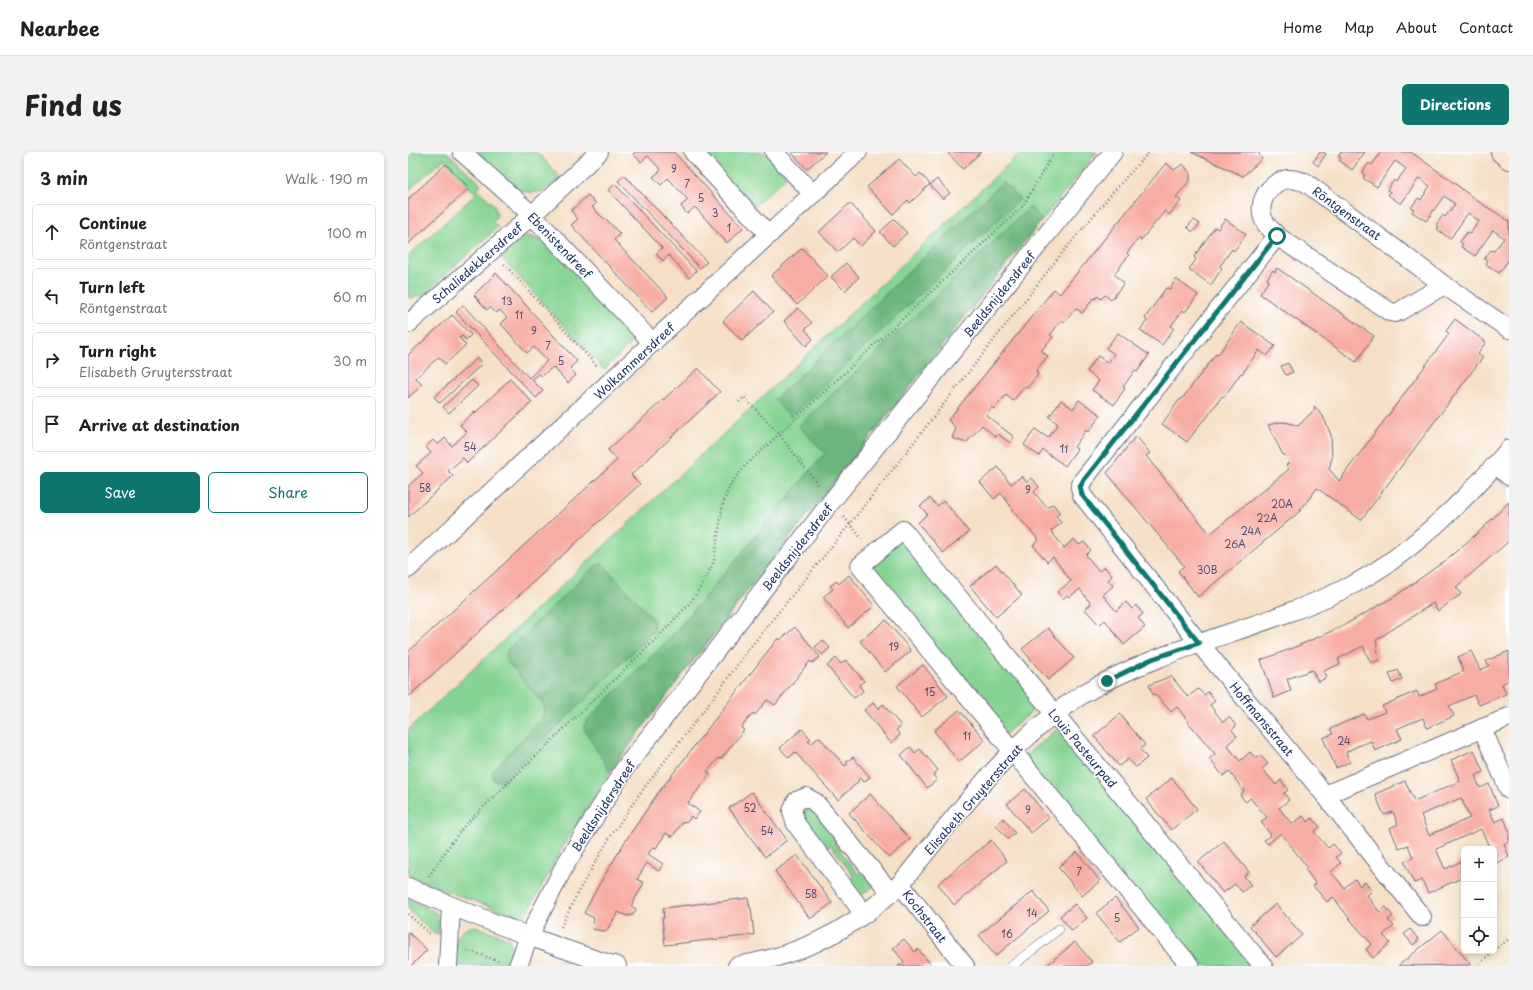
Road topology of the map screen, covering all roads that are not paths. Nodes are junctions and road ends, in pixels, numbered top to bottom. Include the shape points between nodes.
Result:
1 (462, 152) edge
2 (599, 152) edge
3 (693, 152) edge
4 (774, 152) edge
5 (858, 152) edge
6 (1113, 152) edge
7 (1502, 152) edge
8 (1509, 158) edge
9 (814, 194) junction
10 (532, 215) junction
11 (769, 235) junction
12 (1277, 236) junction
13 (1444, 285) junction
14 (410, 318) edge
15 (1509, 329) edge
16 (653, 343) junction
17 (1509, 449) edge
18 (1503, 470) edge
19 (408, 569) edge
20 (1199, 643) junction
21 (1055, 714) junction
22 (1509, 717) edge
23 (1482, 728) junction
24 (1012, 751) junction
25 (1509, 790) edge
26 (1325, 794) junction
27 (408, 887) edge
28 (896, 889) junction
29 (451, 906) junction
30 (864, 914) junction
31 (1422, 917) dead end
32 (1059, 929) dead end
33 (529, 936) junction
34 (512, 965) edge
35 (448, 966) edge
36 (617, 966) edge
37 (737, 966) edge
38 (965, 966) edge
39 (1012, 966) edge
40 (1190, 966) edge
41 (1263, 966) edge

1 - 10 street, Ebenistendreef
2 - 10 street, Schaliedekkersdreef
3 - 11 street
4 - 9 street
5 - 9 street, Wolkammersdreef
6 - 33 street, Beeldsnijdersdreef via 831,502 625,768 565,865
7 - 8 street
9 - 11 street, Wolkammersdreef
10 - 14 street, Schaliedekkersdreef
10 - 16 street, Ebenistendreef
11 - 16 street, Wolkammersdreef
12 - 13 street, Röntgenstraat via 1390,312 1400,311
12 - 13 street, Röntgenstraat via 1263,217 1261,209 1266,192 1282,181 1290,179 1305,182
12 - 20 street via 1088,473 1080,487 1082,495
13 - 15 street, Röntgenstraat
16 - 19 street, Wolkammersdreef
17 - 18 street, Elisabeth Gruytersstraat
18 - 20 street, Elisabeth Gruytersstraat via 1436,526 1357,582 1282,615
20 - 21 street, Elisabeth Gruytersstraat via 1130,669 1082,695
20 - 26 street, Hoffmansstraat
21 - 24 street, Elisabeth Gruytersstraat
21 - 24 street, Louis Pasteurpad via 904,530 860,566
21 - 41 street, Louis Pasteurpad
22 - 23 street
23 - 25 street
23 - 26 street
24 - 28 street, Elisabeth Gruytersstraat
24 - 40 street
26 - 31 street, Hoffmansstraat
27 - 29 street
28 - 30 street, Elisabeth Gruytersstraat
28 - 30 street via 815,802 806,797 796,801 792,812 796,824
28 - 38 street, Kochstraat
29 - 33 street
29 - 35 street
30 - 37 street, Elisabeth Gruytersstraat via 802,949 766,961
32 - 39 lane
33 - 34 street, Beeldsnijdersdreef
33 - 36 street

